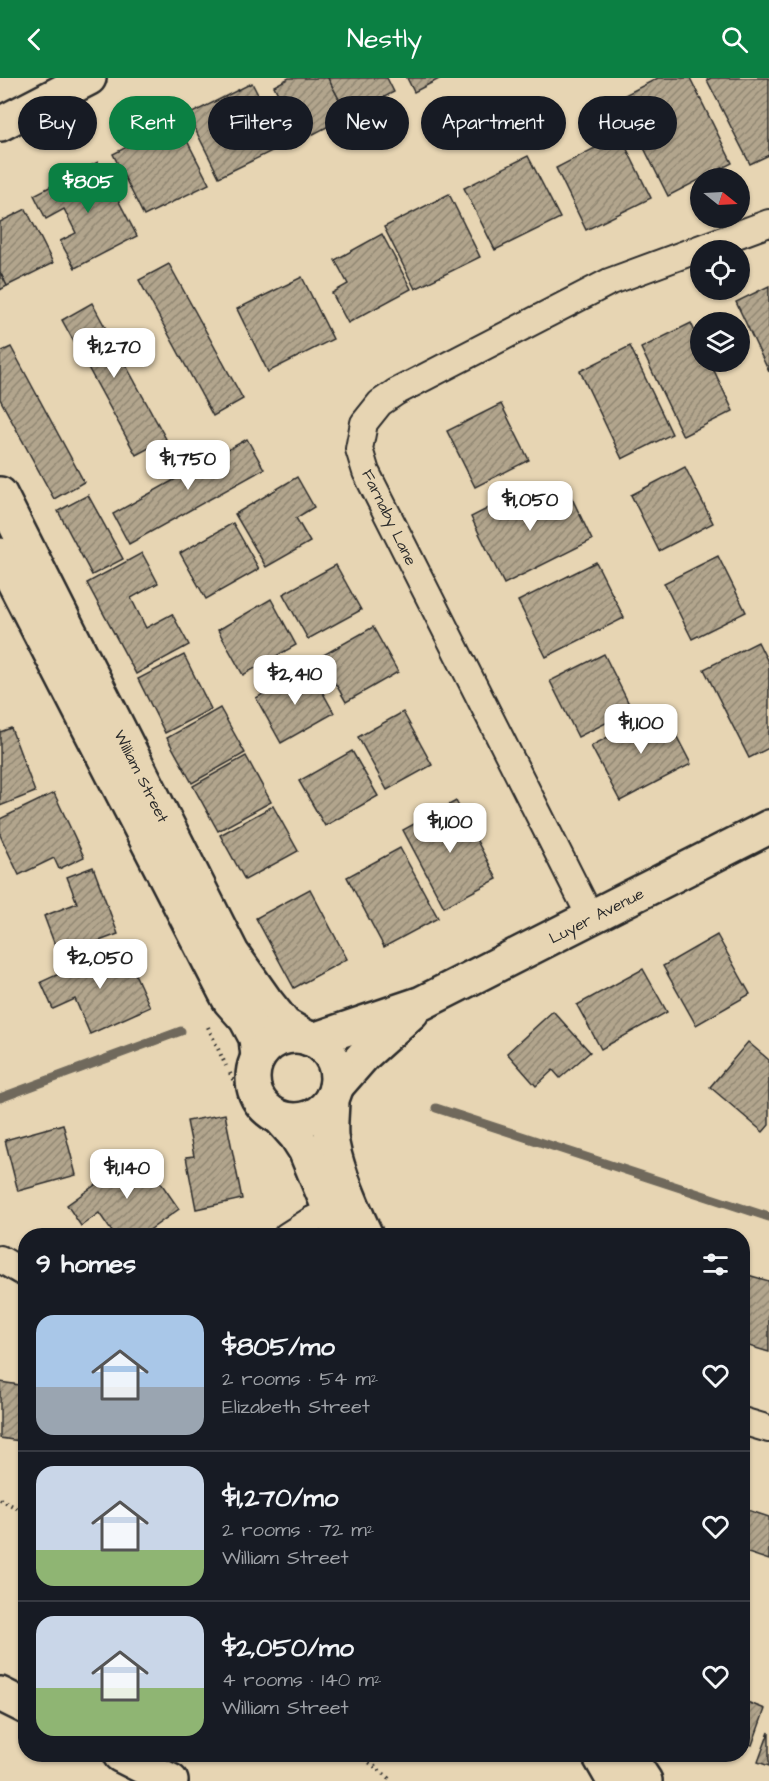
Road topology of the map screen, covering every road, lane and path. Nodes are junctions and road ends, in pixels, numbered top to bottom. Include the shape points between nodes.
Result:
1 (89, 78) edge
2 (0, 124) edge
3 (769, 223) edge
4 (1, 500) edge
5 (0, 555) edge
6 (767, 832) edge
7 (591, 918) junction
8 (422, 1003) junction
9 (311, 1039) junction
10 (258, 1057) junction
11 (334, 1093) junction
12 (279, 1117) junction
13 (351, 1226) edge
14 (300, 1228) edge
15 (0, 1259) edge
16 (18, 1269) edge
17 (750, 1423) edge
18 (769, 1429) edge
19 (0, 1500) edge
20 (18, 1509) edge
21 (0, 1694) edge
22 (18, 1703) edge
23 (134, 1762) edge
24 (369, 1762) edge
25 (603, 1762) edge
26 (633, 1762) edge
27 (171, 1781) edge
28 (393, 1781) edge
29 (614, 1781) edge
30 (645, 1781) edge

1 - 2 main road
3 - 7 street, Farnaby Lane via 609,282 396,392 364,423 359,449 366,472
4 - 9 main road, William Street via 232,953 285,1025
5 - 10 main road, William Street via 225,992 246,1018 256,1038
6 - 7 main road, Luyer Avenue
7 - 8 main road, Luyer Avenue
8 - 9 main road, Luyer Avenue
8 - 11 main road, Luyer Avenue via 364,1055
9 - 10 main road via 290,1036 277,1040
9 - 11 main road via 333,1059 337,1073
10 - 12 main road via 254,1085 258,1099
11 - 12 main road via 317,1114 305,1119
11 - 13 main road via 331,1137
12 - 13 main road via 305,1149
13 - 14 street via 312,1220
15 - 16 street
17 - 18 street
19 - 20 path
21 - 22 main road
23 - 27 main road
24 - 28 path
25 - 29 main road
26 - 30 main road

